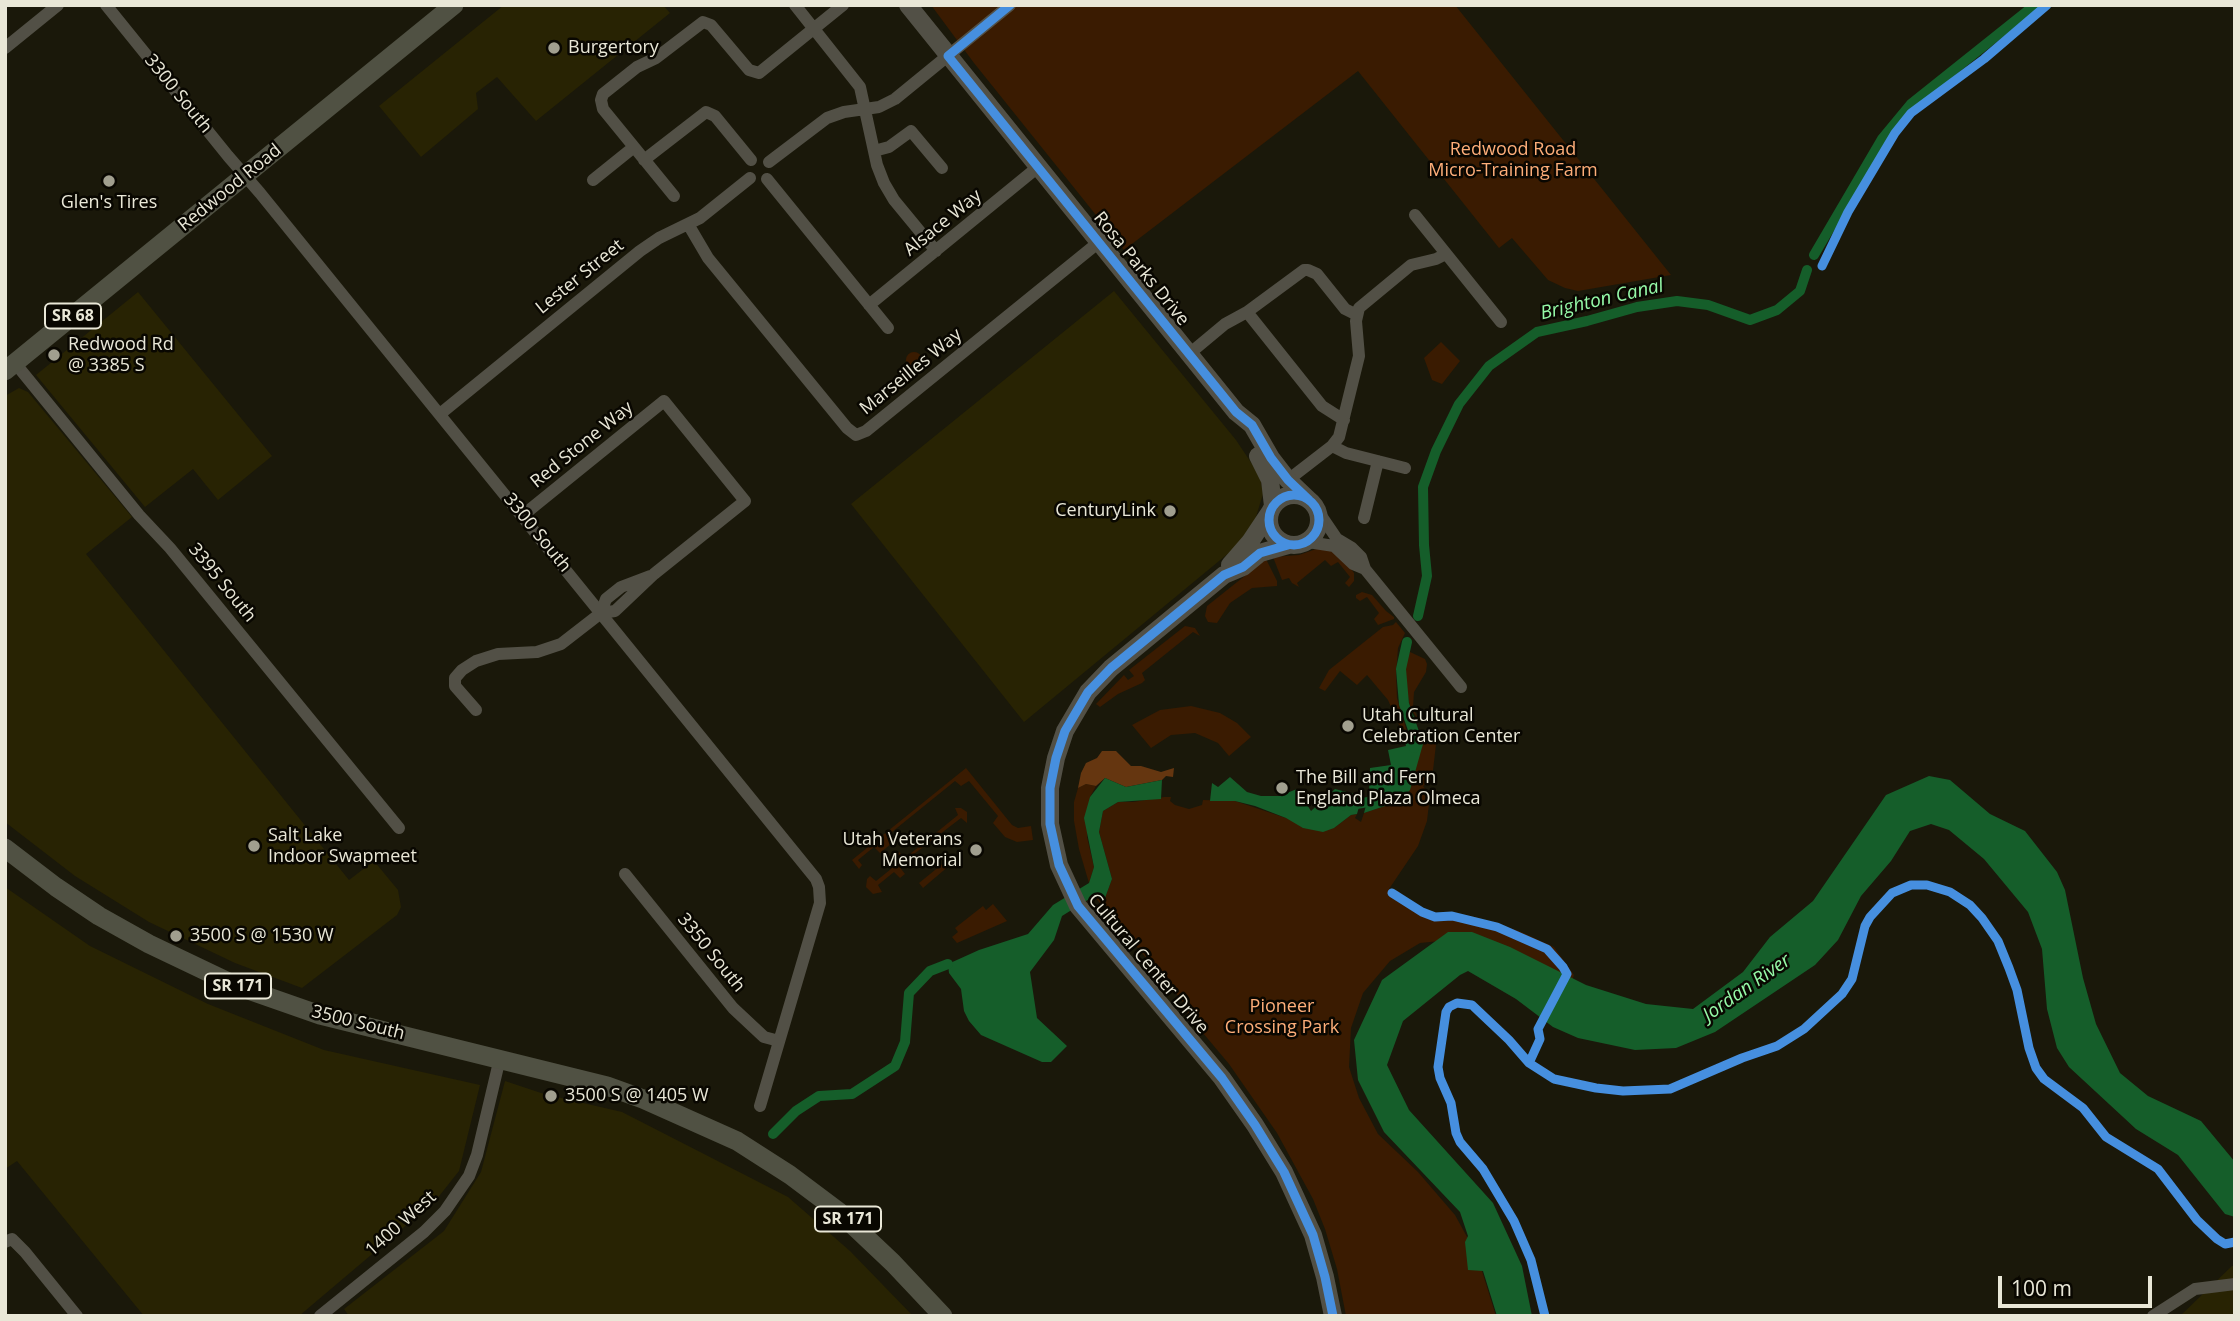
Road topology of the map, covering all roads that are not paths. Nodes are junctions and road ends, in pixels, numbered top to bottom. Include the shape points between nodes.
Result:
1 (58, 5) edge
2 (106, 5) edge
3 (454, 5) edge
4 (795, 5) edge
5 (843, 5) edge
6 (908, 5) edge
7 (1010, 5) edge
8 (814, 29) junction
9 (5, 48) edge
10 (948, 55) junction
11 (866, 109) junction
12 (634, 147) junction
13 (874, 151) junction
14 (644, 160) junction
15 (751, 160) junction
16 (769, 162) junction
17 (1038, 167) junction
18 (943, 168) dead end
19 (246, 176) junction
20 (750, 178) junction
21 (767, 179) junction
22 (593, 180) dead end
23 (674, 196) dead end
24 (1415, 215) dead end
25 (688, 223) junction
26 (1099, 242) junction
27 (936, 251) junction
28 (1446, 254) junction
29 (869, 305) junction
30 (1247, 313) junction
31 (1357, 315) junction
32 (1501, 322) dead end
33 (888, 328) dead end
34 (1189, 354) junction
35 (10, 367) edge
36 (1236, 412) junction
37 (440, 414) junction
38 (1343, 420) junction
39 (1332, 446) junction
40 (1378, 461) junction
41 (1405, 468) dead end
42 (1288, 480) junction
43 (1314, 506) junction
44 (1271, 509) junction
45 (522, 516) junction
46 (1364, 518) dead end
47 (1308, 542) junction
48 (1288, 545) junction
49 (1365, 569) junction
50 (1224, 575) junction
51 (601, 612) junction
52 (1461, 687) dead end
53 (476, 710) dead end
54 (398, 828) dead end
55 (5, 848) edge
56 (625, 874) dead end
57 (779, 1041) junction
58 (500, 1058) junction
59 (760, 1106) dead end
60 (8, 1241) edge
61 (2235, 1284) edge
62 (2155, 1314) edge
63 (77, 1316) edge
64 (320, 1316) edge
65 (943, 1316) edge
66 (1333, 1316) edge

1 - 9 street
2 - 19 street, 3300 South
3 - 19 main road, Redwood Road / SR 68
4 - 8 street
5 - 8 street
6 - 10 street, Rosa Parks Drive
7 - 10 street
8 - 11 street via 858,83
8 - 12 street via 756,73 747,69 711,25 701,22 656,58 637,66 601,100 603,109
10 - 11 street via 895,99
10 - 17 street, Rosa Parks Drive
11 - 13 street
11 - 16 street via 827,118
12 - 14 street
12 - 22 street
13 - 18 street via 889,147 911,131
13 - 27 street via 889,192
14 - 15 street via 706,113 715,116
14 - 23 street
15 - 16 street
15 - 20 street via 747,167
16 - 21 street via 772,169
17 - 26 street, Rosa Parks Drive
17 - 27 street, Alsace Way
19 - 35 main road, Redwood Road / SR 68
19 - 37 street, 3300 South
20 - 21 street
20 - 25 street, Lester Street
21 - 29 street
24 - 28 street
25 - 26 street, Marseilles Way via 708,258 856,435
25 - 37 street, Lester Street via 640,251
26 - 34 street, Rosa Parks Drive
27 - 29 street, Alsace Way
28 - 31 street via 1409,266 1360,306
28 - 32 street
29 - 33 street
30 - 31 street via 1308,270 1345,309
30 - 34 street via 1225,324
30 - 38 street via 1322,407
31 - 38 street via 1359,356
34 - 36 street, Rosa Parks Drive
35 - 54 street, 3395 South via 177,556
36 - 42 street, Rosa Parks Drive via 1252,425
36 - 44 street, Rosa Parks Drive via 1242,432 1270,480
37 - 45 street, 3300 South
38 - 39 street
39 - 40 street
39 - 42 street
40 - 41 street
40 - 46 street
42 - 43 street, Rosa Parks Drive
43 - 44 street via 1304,497 1290,495
43 - 47 street via 1319,518 1317,532
43 - 49 street, Rosa Parks Drive via 1333,534 1361,557
44 - 48 street via 1272,533
44 - 50 street, Cultural Center Drive
45 - 51 street, 3300 South
45 - 51 street, Red Stone Way via 664,401 745,500 654,574 621,587 606,599
47 - 48 street
47 - 49 street, Rosa Parks Drive via 1334,547
48 - 50 street, Cultural Center Drive via 1260,553 1243,568
49 - 52 street, Rosa Parks Drive
50 - 66 street, Cultural Center Drive via 1099,679 1079,706 1065,731 1053,773 1049,805 1052,842 1074,900 1205,1057 1270,1149 1313,1235
51 - 53 street via 561,644 537,652 486,657 462,670 455,686
51 - 57 street, 3300 South via 819,887 820,903
55 - 58 main road, 3500 South / SR 171 via 99,916 217,978 320,1015
56 - 57 street, 3350 South via 733,1008 764,1037
57 - 59 street, 3300 South
58 - 64 street, 1400 West via 477,1156 446,1211
58 - 65 main road, 3500 South / SR 171 via 607,1086 737,1141 838,1211
60 - 63 street
61 - 62 street via 2195,1289

